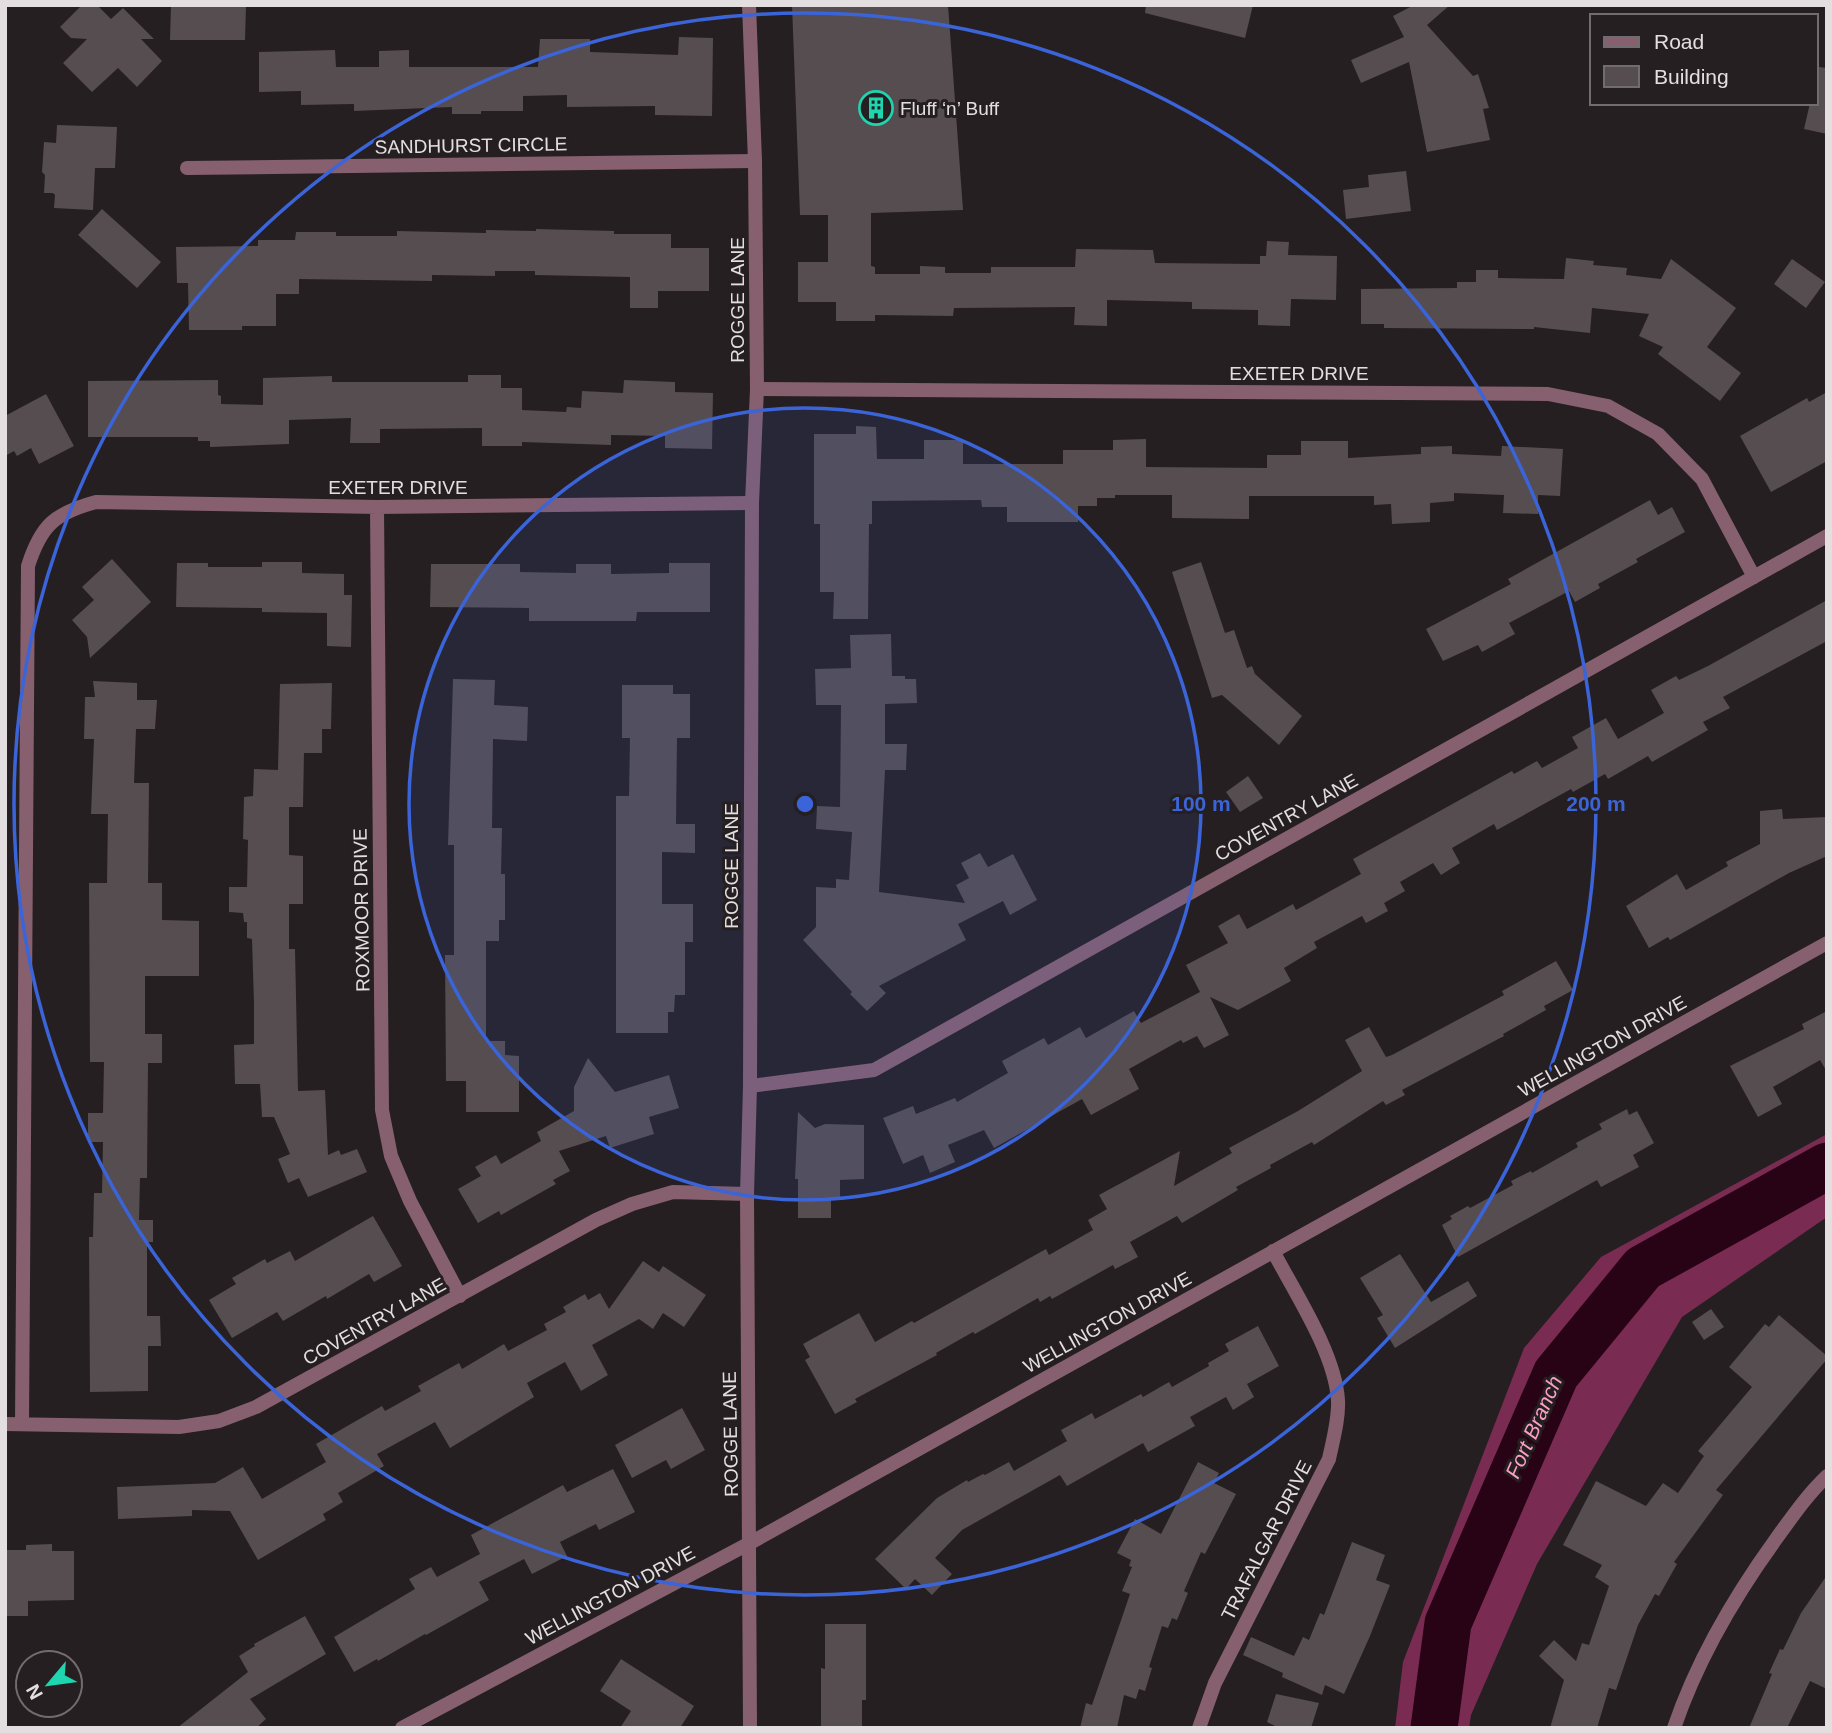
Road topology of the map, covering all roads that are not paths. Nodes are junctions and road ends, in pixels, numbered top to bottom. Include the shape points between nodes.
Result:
1 (749, 5) edge
2 (755, 161) junction
3 (187, 168) dead end
4 (757, 389) junction
5 (752, 503) junction
6 (377, 507) junction
7 (1827, 536) edge
8 (1754, 577) junction
9 (1827, 943) edge
10 (750, 1086) junction
11 (747, 1194) junction
12 (1273, 1251) junction
13 (460, 1296) junction
14 (5, 1424) edge
15 (22, 1424) junction
16 (1827, 1476) edge
17 (750, 1543) junction
18 (402, 1728) edge
19 (750, 1728) edge
20 (1199, 1728) edge
21 (1674, 1728) edge

1 - 2 street, ROGGE LANE
2 - 3 street, SANDHURST CIRCLE
2 - 4 street, ROGGE LANE
4 - 5 street, ROGGE LANE
4 - 8 street, EXETER DRIVE via 1548,394 1608,406 1658,434 1702,478
5 - 6 street, EXETER DRIVE
5 - 10 street, ROGGE LANE
6 - 13 street, ROXMOOR DRIVE via 382,1110 391,1156
6 - 15 street, EXETER DRIVE via 96,502 70,509 50,523 36,542 28,566
7 - 8 street, COVENTRY LANE
8 - 10 street, COVENTRY LANE via 874,1070
9 - 12 street, WELLINGTON DRIVE
10 - 11 street, ROGGE LANE
11 - 13 street, COVENTRY LANE via 673,1192 632,1204
11 - 17 street, ROGGE LANE
12 - 17 street, WELLINGTON DRIVE
12 - 20 street, TRAFALGAR DRIVE via 1327,1354 1339,1402 1329,1459 1215,1682
13 - 15 street, COVENTRY LANE via 256,1407 219,1422 179,1427
14 - 15 street, COVENTRY LANE
16 - 21 street via 1740,1589 1685,1695
17 - 18 street, WELLINGTON DRIVE
17 - 19 street, ROGGE LANE

